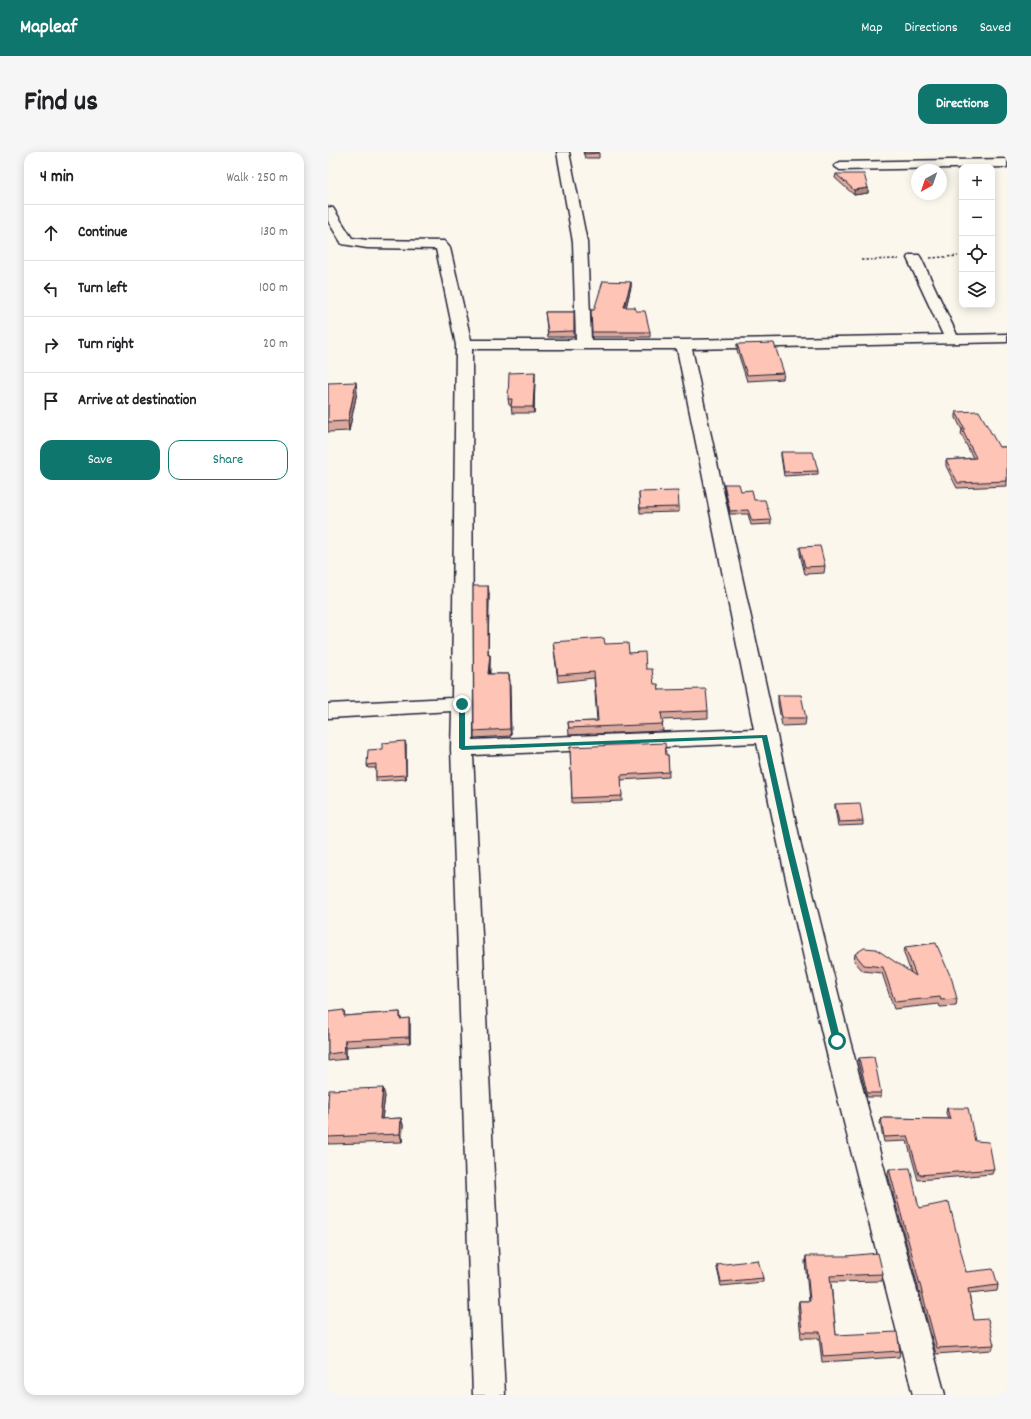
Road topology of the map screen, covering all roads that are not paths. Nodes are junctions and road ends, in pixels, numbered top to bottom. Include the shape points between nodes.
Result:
1 (563, 152) edge
2 (889, 152) edge
3 (1000, 152) edge
4 (1007, 160) edge
5 (1007, 163) edge
6 (890, 165) junction
7 (840, 166) dead end
8 (328, 211) edge
9 (914, 258) dead end
10 (1007, 338) edge
11 (952, 339) junction
12 (584, 344) junction
13 (464, 345) junction
14 (684, 346) junction
15 (462, 704) junction
16 (328, 711) edge
17 (765, 736) junction
18 (462, 748) junction
19 (489, 1395) edge
20 (929, 1395) edge

1 - 12 street via 580,242
2 - 6 street
3 - 4 street
5 - 6 street
6 - 7 street
8 - 13 street via 347,241 367,244 439,244 443,248
9 - 11 street
10 - 11 street
11 - 14 street
12 - 13 street
12 - 14 street
13 - 15 street
14 - 17 street
15 - 16 street
15 - 18 street
17 - 18 street
17 - 20 street via 835,1034
18 - 19 street

